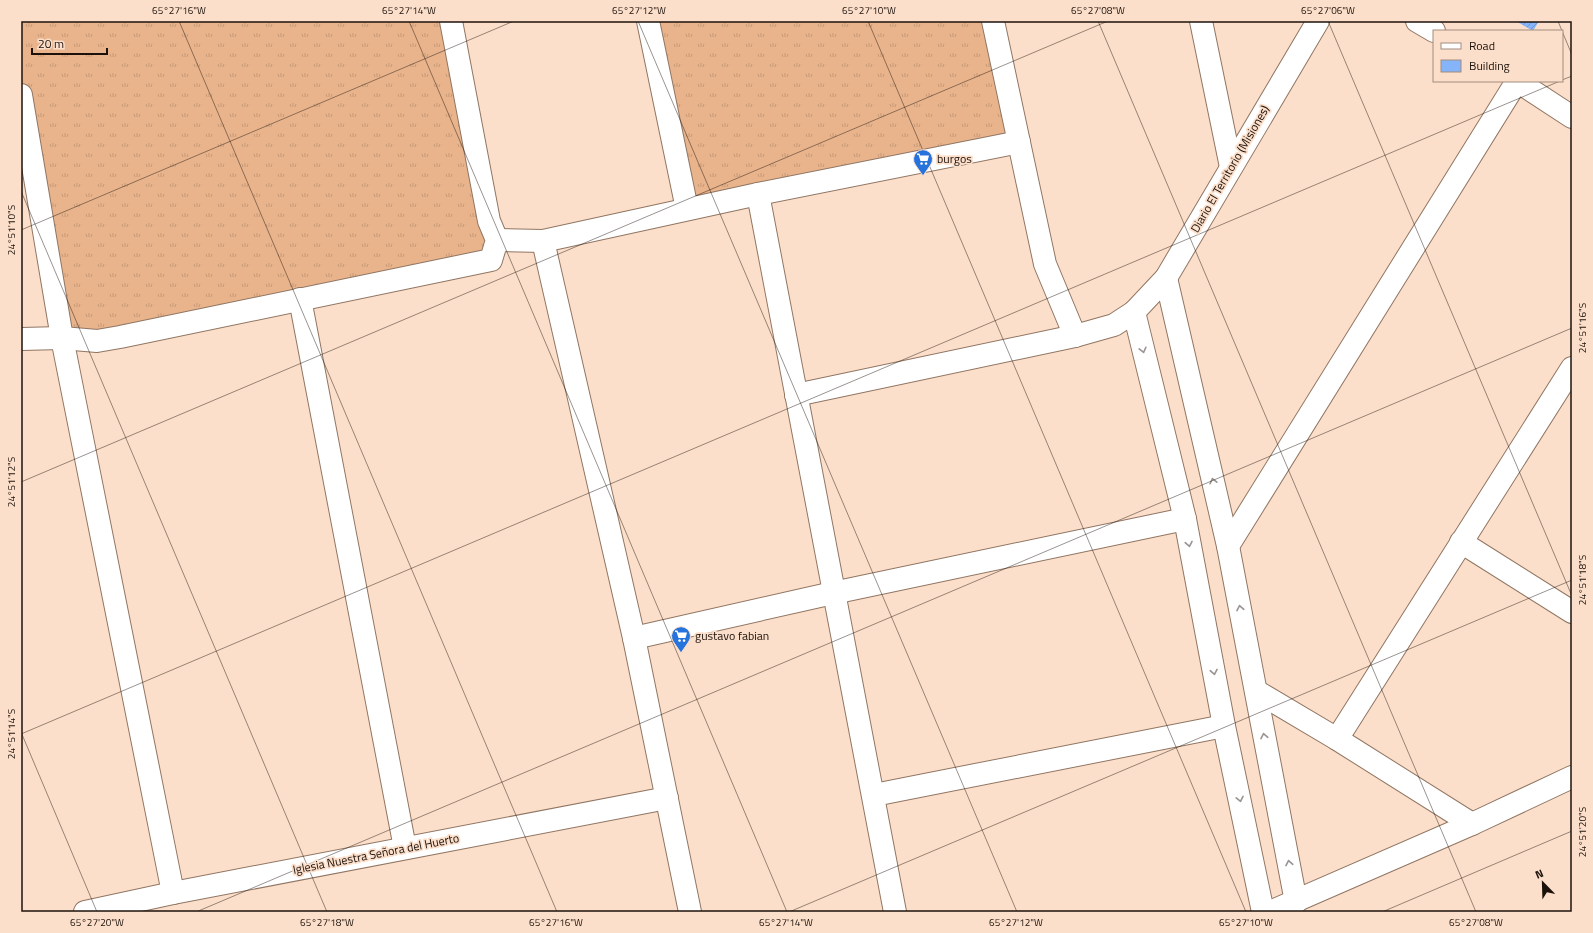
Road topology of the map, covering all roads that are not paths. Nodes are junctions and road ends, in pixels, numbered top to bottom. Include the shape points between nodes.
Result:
1 (450, 21) edge
2 (648, 21) edge
3 (993, 21) edge
4 (1201, 21) edge
5 (1318, 21) edge
6 (1417, 21) edge
7 (1433, 30) edge
8 (1516, 82) edge
9 (1519, 82) edge
10 (21, 95) edge
11 (1572, 117) edge
12 (1019, 142) junction
13 (1230, 167) junction
14 (758, 194) junction
15 (687, 210) junction
16 (497, 240) junction
17 (543, 241) junction
18 (1166, 278) junction
19 (300, 299) junction
20 (1134, 312) junction
21 (1075, 336) junction
22 (62, 338) junction
23 (21, 339) edge
24 (1572, 368) edge
25 (796, 395) junction
26 (1185, 519) junction
27 (1461, 542) junction
28 (1228, 546) junction
29 (834, 592) junction
30 (1572, 612) edge
31 (634, 638) junction
32 (1256, 691) junction
33 (1224, 726) junction
34 (1338, 739) junction
35 (1572, 777) edge
36 (874, 795) junction
37 (667, 798) junction
38 (1472, 824) junction
39 (405, 848) junction
40 (173, 893) junction
41 (1296, 902) junction
42 (85, 912) edge
43 (690, 912) edge
44 (895, 912) edge
45 (1263, 912) edge
46 (1270, 912) edge

1 - 16 street via 489,221
2 - 15 street
3 - 12 street
4 - 13 street
5 - 13 street, Diario El Territorio (Misiones)
6 - 7 street
8 - 28 street
9 - 11 street
10 - 22 street
12 - 14 street
12 - 21 street via 1045,264
13 - 18 street, Diario El Territorio (Misiones)
14 - 15 street
14 - 25 street
15 - 17 street
16 - 17 street
16 - 19 street via 491,260
17 - 31 street
18 - 20 street, Diario El Territorio (Misiones)
28 -> 18 street
19 - 22 street via 97,341
19 - 39 street
20 - 21 street, Diario El Territorio (Misiones) via 1114,325
20 -> 26 street
21 - 25 street, Diario El Territorio (Misiones)
22 - 23 street
22 - 40 street
24 - 27 street
25 - 29 street
26 - 29 street
26 -> 33 street
27 - 30 street
27 - 34 street
32 -> 28 street
29 - 31 street
29 - 36 street
31 - 37 street
32 - 34 street
41 -> 32 street
33 - 36 street
33 -> 45 street
34 - 38 street
35 - 38 street
36 - 44 street
37 - 39 street, Iglesia Nuestra Señora del Huerto
37 - 43 street
38 - 41 street
39 - 40 street, Iglesia Nuestra Señora del Huerto
40 - 42 street, Iglesia Nuestra Señora del Huerto
41 - 46 street

